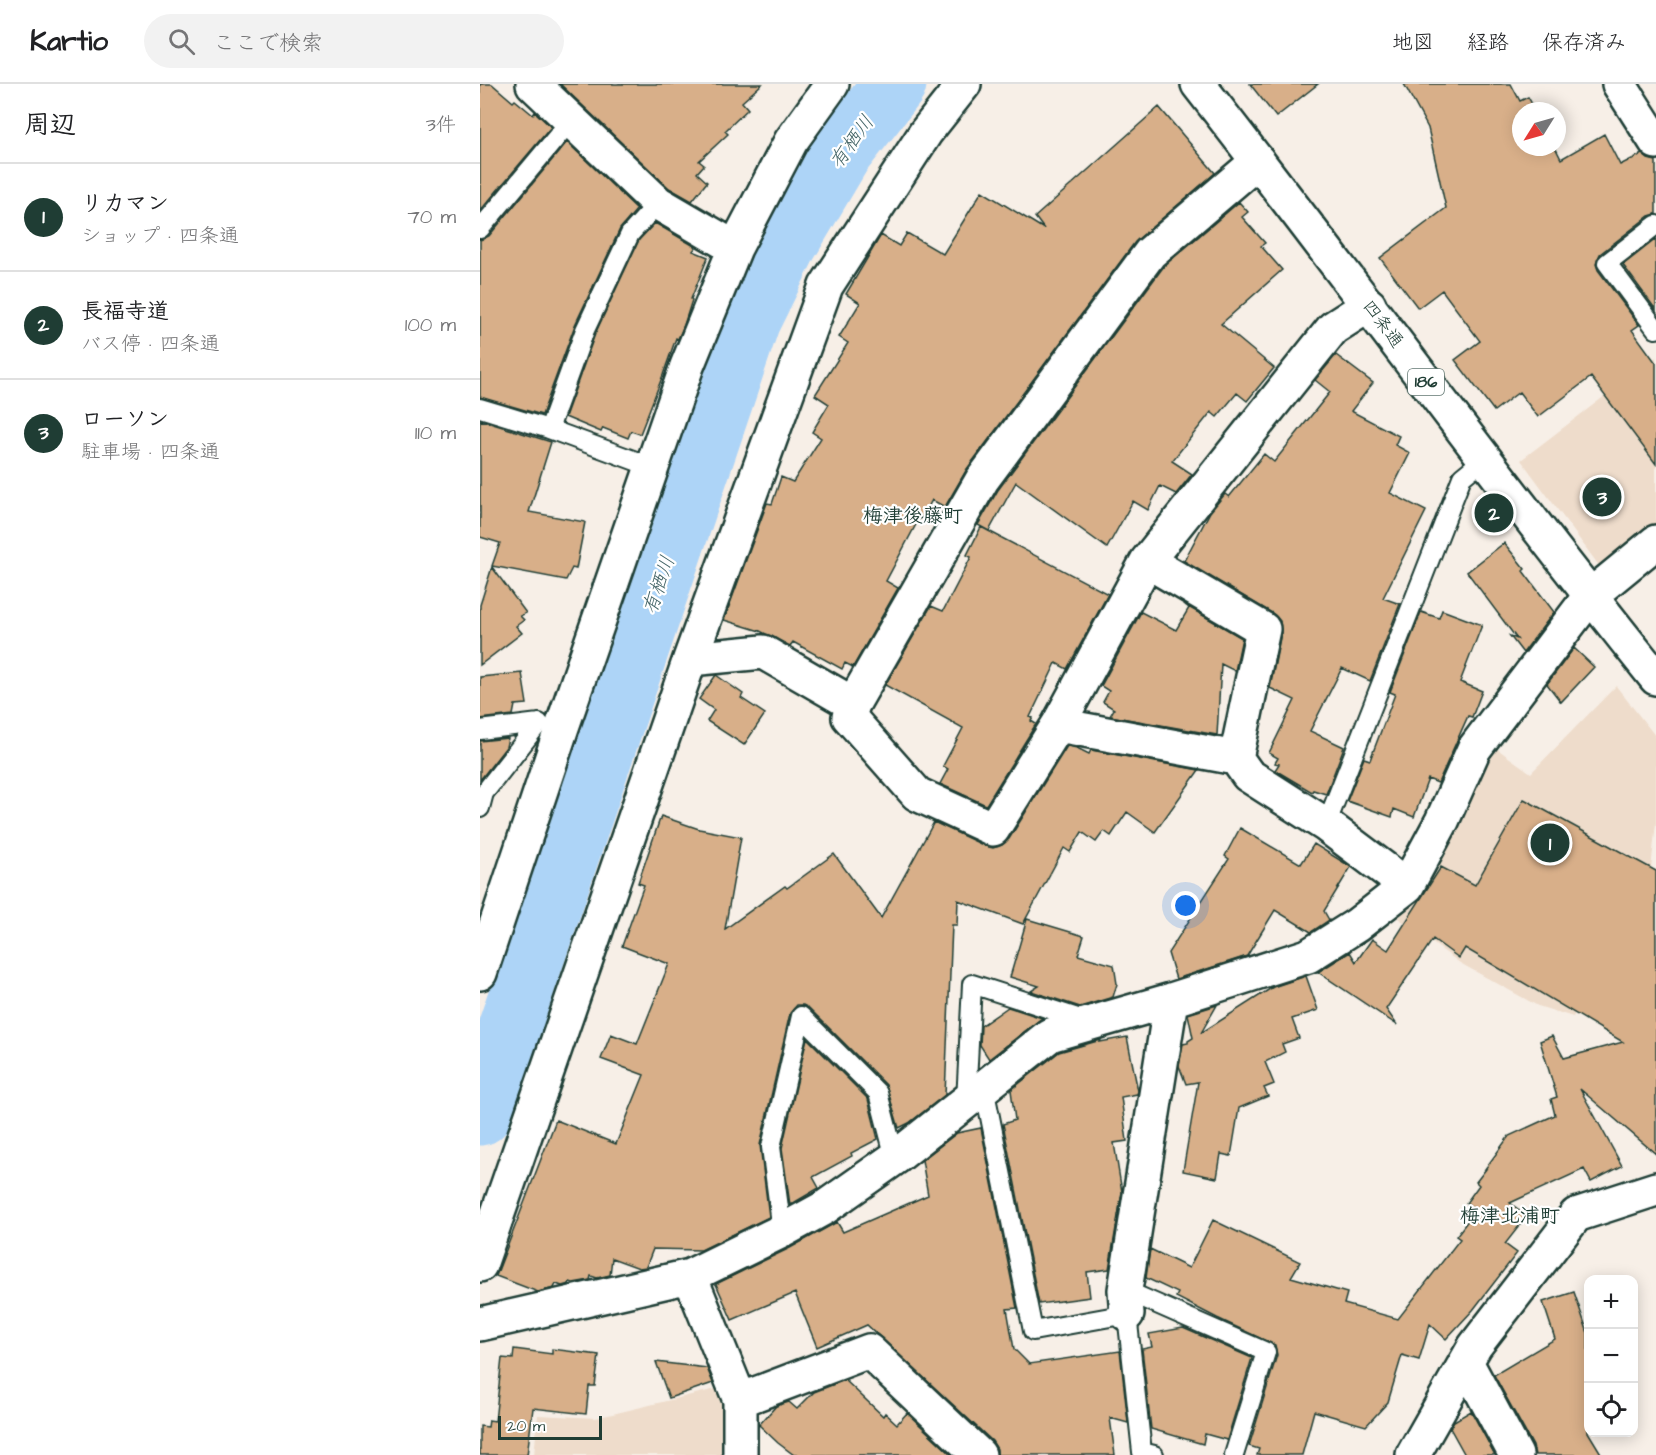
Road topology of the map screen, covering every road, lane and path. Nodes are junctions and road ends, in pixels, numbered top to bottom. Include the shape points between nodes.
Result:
1 (533, 84) edge
2 (832, 84) edge
3 (964, 84) edge
4 (1198, 84) edge
5 (1619, 84) edge
6 (571, 120) junction
7 (1656, 142) edge
8 (1258, 161) junction
9 (658, 203) junction
10 (1656, 225) edge
11 (480, 229) edge
12 (735, 248) junction
13 (1369, 305) junction
14 (1656, 328) edge
15 (480, 408) edge
16 (549, 429) junction
17 (1484, 459) junction
18 (652, 467) junction
19 (1656, 542) edge
20 (1147, 561) junction
21 (1590, 596) junction
22 (690, 659) junction
23 (1656, 678) edge
24 (853, 704) junction
25 (551, 725) junction
26 (1058, 725) junction
27 (480, 730) edge
28 (1236, 758) junction
29 (480, 808) edge
30 (1326, 825) junction
31 (1407, 886) junction
32 (480, 972) edge
33 (1171, 1000) junction
34 (1093, 1023) junction
35 (975, 1095) junction
36 (895, 1158) junction
37 (1656, 1190) edge
38 (782, 1232) junction
39 (480, 1265) edge
40 (690, 1276) junction
41 (1126, 1302) junction
42 (480, 1324) edge
43 (1466, 1362) junction
44 (740, 1400) junction
45 (740, 1455) edge
46 (979, 1455) edge
47 (1154, 1455) edge
48 (1234, 1455) edge
49 (1413, 1455) edge
50 (1515, 1455) edge

1 - 6 street
2 - 12 street via 791,141
3 - 22 street via 926,132 825,286
4 - 8 street, 四条通 / 186
5 - 7 street
6 - 9 street
6 - 11 lane
8 - 13 street, 四条通 / 186
8 - 24 street via 1150,253 982,480
9 - 12 street
9 - 16 lane via 630,234 585,330
10 - 14 lane via 1607,263
12 - 18 street via 687,366
13 - 17 street, 四条通 / 186
13 - 20 street via 1333,328
15 - 16 lane
16 - 18 lane
17 - 21 street, 四条通 / 186
17 - 30 lane via 1462,477
18 - 25 street
19 - 21 street
20 - 26 street
20 - 28 street via 1263,629
21 - 23 street, 四条通 / 186
21 - 31 street via 1474,749
22 - 24 street via 763,652
22 - 39 street
24 - 26 street via 849,717 917,794 993,829
25 - 27 lane
25 - 29 lane via 484,793
25 - 32 street
26 - 28 street
28 - 30 street via 1248,775
30 - 31 street
31 - 33 street via 1308,956
33 - 34 street
33 - 41 street
34 - 35 street via 1050,1035
34 - 35 lane via 972,984
35 - 36 street
35 - 41 lane via 1033,1331
36 - 38 street
36 - 38 lane via 878,1093 801,1016 771,1147
37 - 43 street via 1576,1215
38 - 40 street
40 - 42 street
40 - 44 street
41 - 47 lane via 1142,1452
41 - 48 lane via 1266,1352
43 - 49 street
43 - 50 street
44 - 45 street
44 - 46 street via 869,1351

